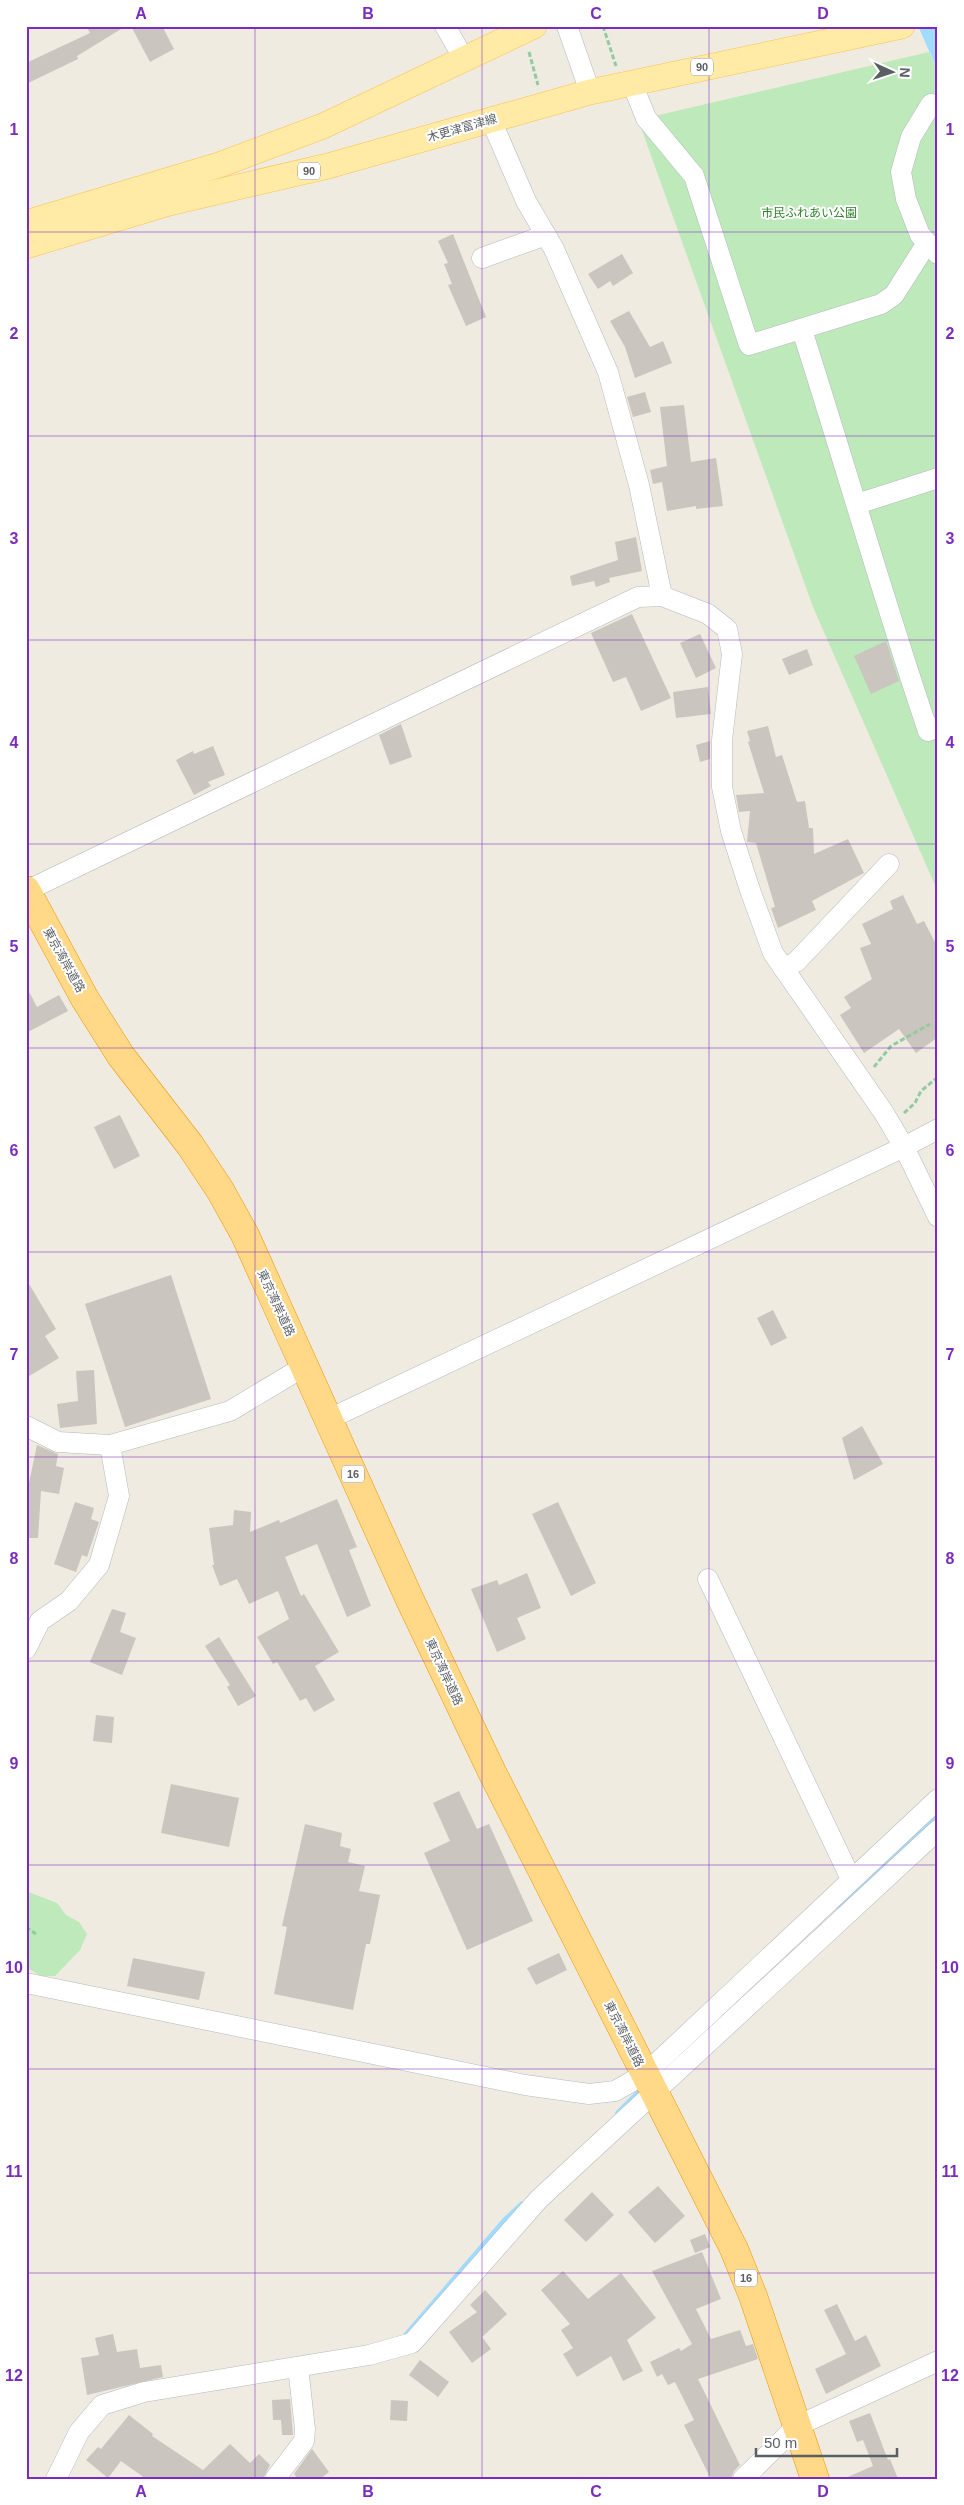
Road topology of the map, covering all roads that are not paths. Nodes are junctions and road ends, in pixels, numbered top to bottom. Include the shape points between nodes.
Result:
1 (445, 26) edge
2 (567, 26) edge
3 (902, 26) edge
4 (530, 35) edge
5 (464, 59) junction
6 (624, 74) junction
7 (590, 92) junction
8 (931, 104) dead end
9 (491, 120) junction
10 (26, 223) edge
11 (546, 235) junction
12 (26, 246) edge
13 (933, 249) edge
14 (482, 258) dead end
15 (802, 330) junction
16 (938, 478) edge
17 (857, 504) junction
18 (662, 596) junction
19 (938, 727) edge
20 (889, 864) dead end
21 (26, 890) edge
22 (783, 968) junction
23 (938, 1129) edge
24 (904, 1147) junction
25 (938, 1217) edge
26 (305, 1366) junction
27 (329, 1419) junction
28 (26, 1426) edge
29 (110, 1445) junction
30 (708, 1579) dead end
31 (26, 1649) edge
32 (938, 1799) edge
33 (938, 1830) edge
34 (852, 1879) junction
35 (26, 1983) edge
36 (650, 2083) junction
37 (938, 2361) edge
38 (298, 2368) junction
39 (797, 2426) junction
40 (56, 2479) edge
41 (275, 2479) edge
42 (743, 2479) edge
43 (814, 2479) edge

1 - 5 street
2 - 7 street
3 - 6 main road, 木更津富津線 / 90
4 - 5 main road
5 - 10 main road via 324,126 219,165
6 - 7 main road, 木更津富津線 / 90
6 - 15 street via 646,118 694,176 749,345
7 - 9 main road, 木更津富津線 / 90
8 - 13 street via 911,137 901,172 906,199 920,235
9 - 11 street via 526,201
9 - 12 main road, 木更津富津線 / 90 via 328,166 169,203
11 - 14 street
11 - 18 street via 608,372 639,485
13 - 15 street via 894,295 881,304
15 - 17 street
16 - 17 street
17 - 19 street via 928,731
18 - 21 street via 638,597
18 - 22 street via 708,614 727,629 732,654 722,740 722,787 731,831 750,890 773,953
20 - 22 street via 796,962
21 - 26 highway, 東京湾岸道路 / 16 via 86,999 122,1056 220,1190 245,1235
22 - 24 street via 864,1083
23 - 24 street
24 - 25 street
24 - 27 street
26 - 27 highway, 東京湾岸道路 / 16
26 - 29 street via 230,1411
27 - 36 highway, 東京湾岸道路 / 16 via 492,1772
28 - 29 street via 58,1442
29 - 31 street via 119,1496 99,1566 69,1601 40,1621
30 - 34 street
32 - 34 street
33 - 36 street
34 - 36 street
35 - 36 street via 534,2086 589,2094
36 - 38 street via 539,2199 412,2343 369,2355
36 - 39 highway, 東京湾岸道路 / 16 via 734,2249
37 - 39 street
38 - 40 street via 144,2392 102,2405 80,2432
38 - 41 street via 304,2441
39 - 42 street
39 - 43 highway, 東京湾岸道路 / 16

